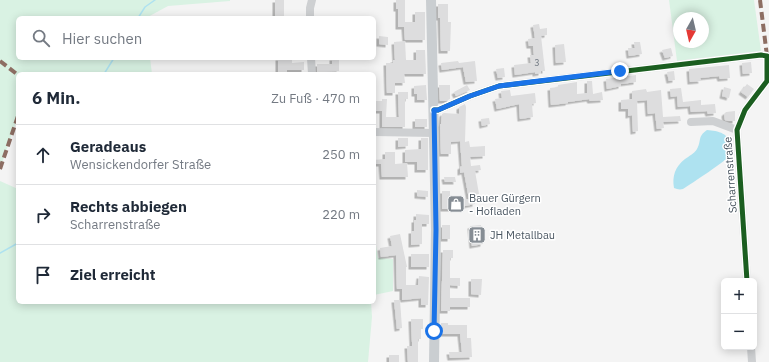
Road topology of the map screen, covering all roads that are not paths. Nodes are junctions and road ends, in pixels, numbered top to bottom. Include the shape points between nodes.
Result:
1 (312, 0) edge
2 (431, 0) edge
3 (310, 16) edge
4 (311, 60) edge
5 (312, 72) edge
6 (434, 110) junction
7 (691, 122) dead end
8 (736, 130) junction
9 (376, 132) edge
10 (434, 133) junction
11 (747, 278) edge
12 (751, 350) edge
13 (434, 362) edge
14 (752, 362) edge

1 - 3 street
2 - 6 main road
4 - 5 street
6 - 8 street, Scharrenstraße via 499,86 767,56 767,81 745,110
6 - 10 main road
7 - 8 street, Scharrenstraße via 713,121
8 - 11 street, Scharrenstraße
9 - 10 street
10 - 13 main road
12 - 14 street

